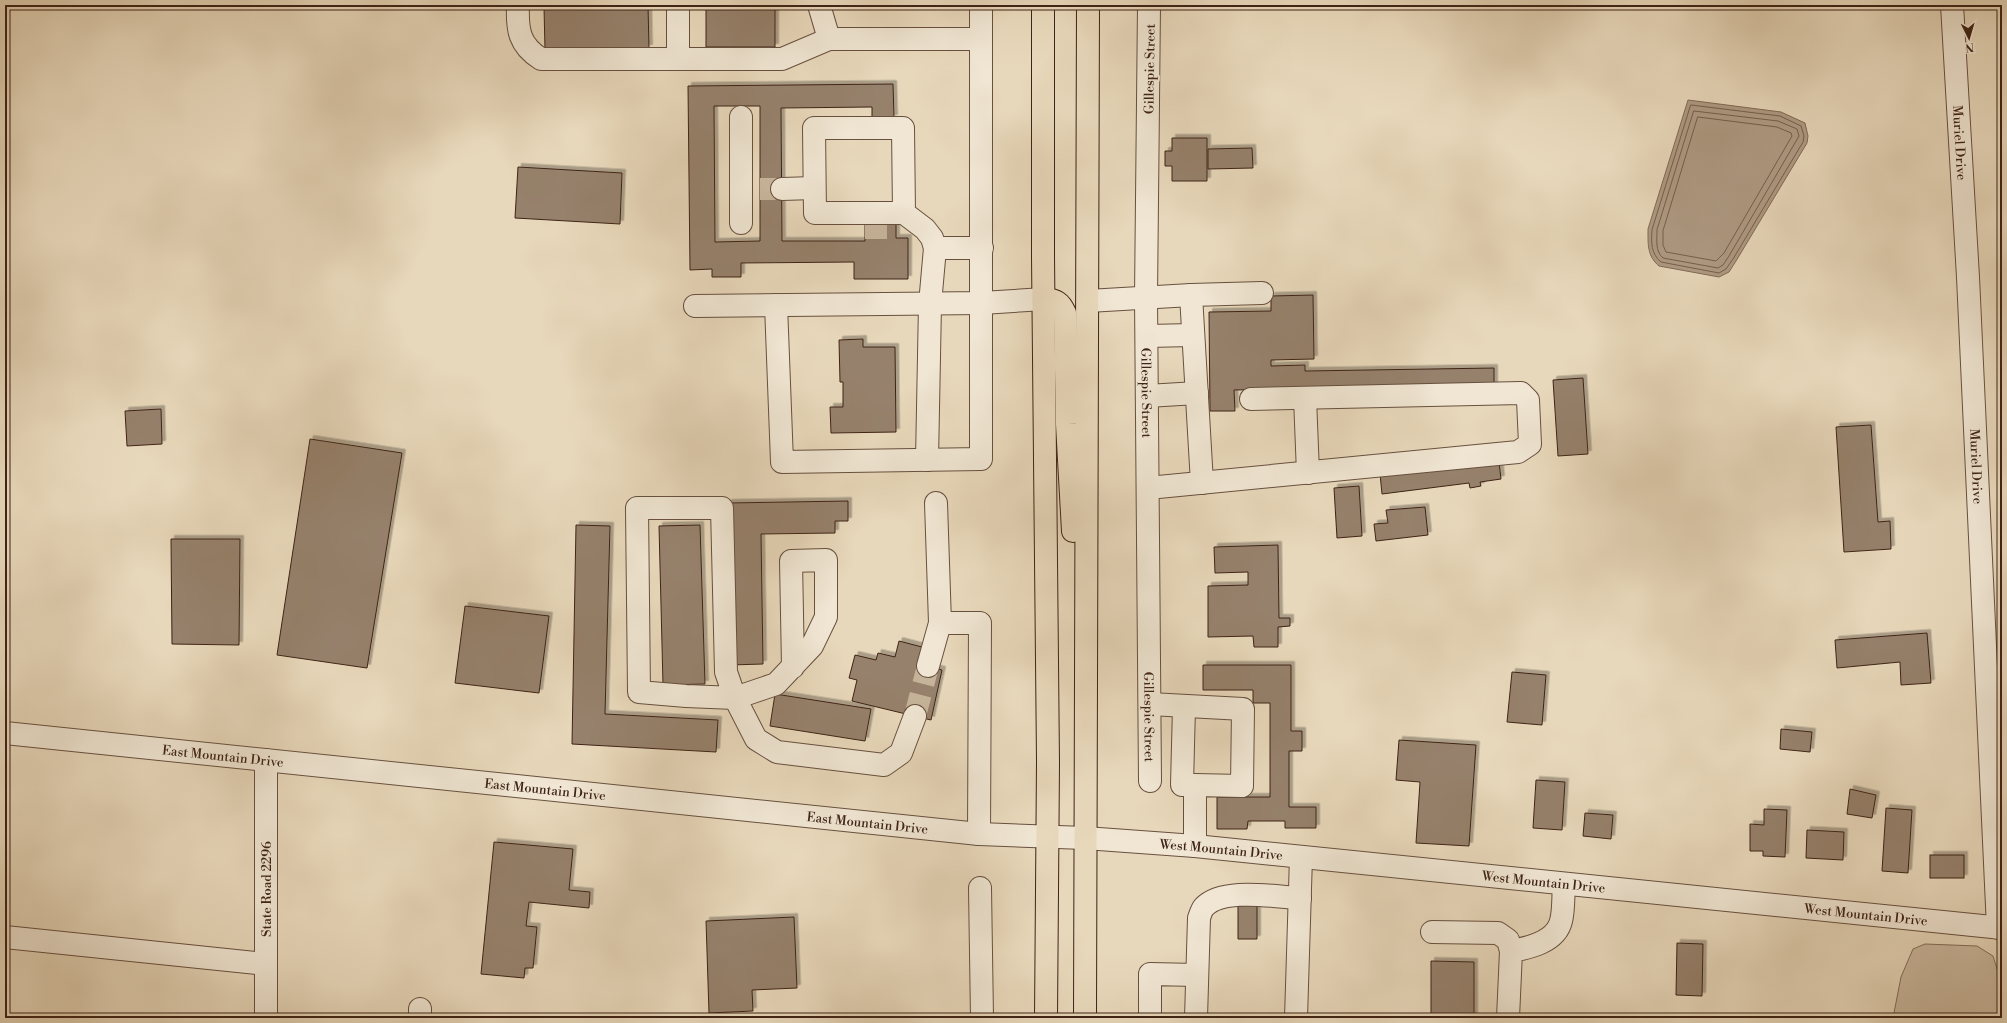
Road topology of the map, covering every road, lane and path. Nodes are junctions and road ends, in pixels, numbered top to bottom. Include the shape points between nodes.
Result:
1 (518, 5) edge
2 (678, 5) edge
3 (819, 5) edge
4 (981, 5) edge
5 (1043, 5) edge
6 (1088, 5) edge
7 (1149, 5) edge
8 (1952, 5) edge
9 (981, 38) junction
10 (829, 39) junction
11 (678, 58) junction
12 (741, 117) dead end
13 (814, 188) junction
14 (782, 190) tunnel mouth
15 (848, 213) junction
16 (903, 220) junction
17 (741, 223) dead end
18 (865, 228) tunnel mouth
19 (935, 248) junction
20 (982, 248) junction
21 (1262, 293) dead end
22 (1191, 295) junction
23 (1146, 296) junction
24 (1044, 299) junction
25 (1088, 301) junction
26 (982, 303) junction
27 (930, 304) junction
28 (695, 306) dead end
29 (776, 306) junction
30 (1193, 335) junction
31 (1147, 336) junction
32 (1197, 393) junction
33 (1147, 396) junction
34 (1305, 398) junction
35 (1251, 399) dead end
36 (927, 460) junction
37 (1308, 473) junction
38 (1202, 483) junction
39 (1148, 488) junction
40 (936, 503) dead end
41 (940, 623) junction
42 (1085, 630) junction
43 (928, 666) tunnel mouth
44 (792, 667) dead end
45 (735, 698) junction
46 (1150, 704) junction
47 (1184, 707) junction
48 (915, 716) tunnel mouth
49 (5, 733) edge
50 (266, 760) junction
51 (1150, 781) dead end
52 (1195, 785) junction
53 (980, 834) junction
54 (1048, 836) junction
55 (1085, 838) junction
56 (1195, 846) junction
57 (1301, 857) junction
58 (1564, 884) junction
59 (980, 888) dead end
60 (1300, 898) junction
61 (2000, 928) edge
62 (1432, 932) dead end
63 (5, 937) edge
64 (1511, 951) junction
65 (266, 964) junction
66 (1197, 975) junction
67 (266, 1018) edge
68 (982, 1018) edge
69 (1046, 1018) edge
70 (1085, 1018) edge
71 (1150, 1018) edge
72 (1196, 1018) edge
73 (1296, 1018) edge
74 (1508, 1018) edge

1 - 11 street via 517,18 521,41 529,52 541,59
2 - 11 street
3 - 10 street
4 - 9 street
5 - 24 highway
6 - 25 highway
7 - 23 street, Gillespie Street
8 - 61 street, Muriel Drive
9 - 10 street
9 - 20 street
10 - 11 street via 782,59
12 - 17 street via 751,189
13 - 14 street
13 - 15 street via 815,213
13 - 16 street via 814,128 903,128
15 - 16 street
15 - 18 street via 853,224
16 - 19 street via 925,229 932,238
19 - 20 street
19 - 27 street
20 - 26 street
21 - 22 street
22 - 23 street
22 - 30 street
23 - 25 street
23 - 31 street, Gillespie Street
24 - 26 street
24 - 42 highway via 1061,304 1065,313 1072,513 1077,586
24 - 54 highway
25 - 42 highway
26 - 27 street
26 - 36 street via 981,459
27 - 29 street
27 - 36 street
28 - 29 street
29 - 36 street via 782,462
30 - 31 street
30 - 32 street
31 - 33 street, Gillespie Street
32 - 33 street
32 - 38 street
33 - 39 street, Gillespie Street
34 - 35 street
34 - 37 street
34 - 37 street via 1521,393 1528,400 1529,415 1530,444 1518,452
37 - 38 street
38 - 39 street
39 - 46 street, Gillespie Street
40 - 41 street
41 - 43 street
41 - 53 street via 980,624
42 - 55 highway
44 - 45 street via 776,684
45 - 45 street via 639,692 637,508 722,508 726,672
45 - 48 street via 756,739 777,752 884,765 901,753
46 - 47 street
46 - 51 street, Gillespie Street
47 - 52 street via 1182,785
47 - 52 street via 1243,709 1242,786
49 - 50 street, East Mountain Drive
50 - 53 street, East Mountain Drive
50 - 65 street, State Road 2296
52 - 56 street
53 - 54 street, East Mountain Drive
54 - 55 street, East Mountain Drive
54 - 69 highway
55 - 56 street, West Mountain Drive
55 - 70 highway
56 - 57 street, West Mountain Drive
57 - 58 street, West Mountain Drive
57 - 60 street
58 - 61 street, West Mountain Drive
58 - 64 street via 1561,921 1555,933 1539,944
59 - 68 street
60 - 66 street via 1235,894 1215,900 1204,907 1199,918
60 - 73 street
62 - 64 street via 1498,933 1508,940
63 - 65 street
64 - 74 street
65 - 67 street, State Road 2296
66 - 71 street via 1150,974
66 - 72 street

